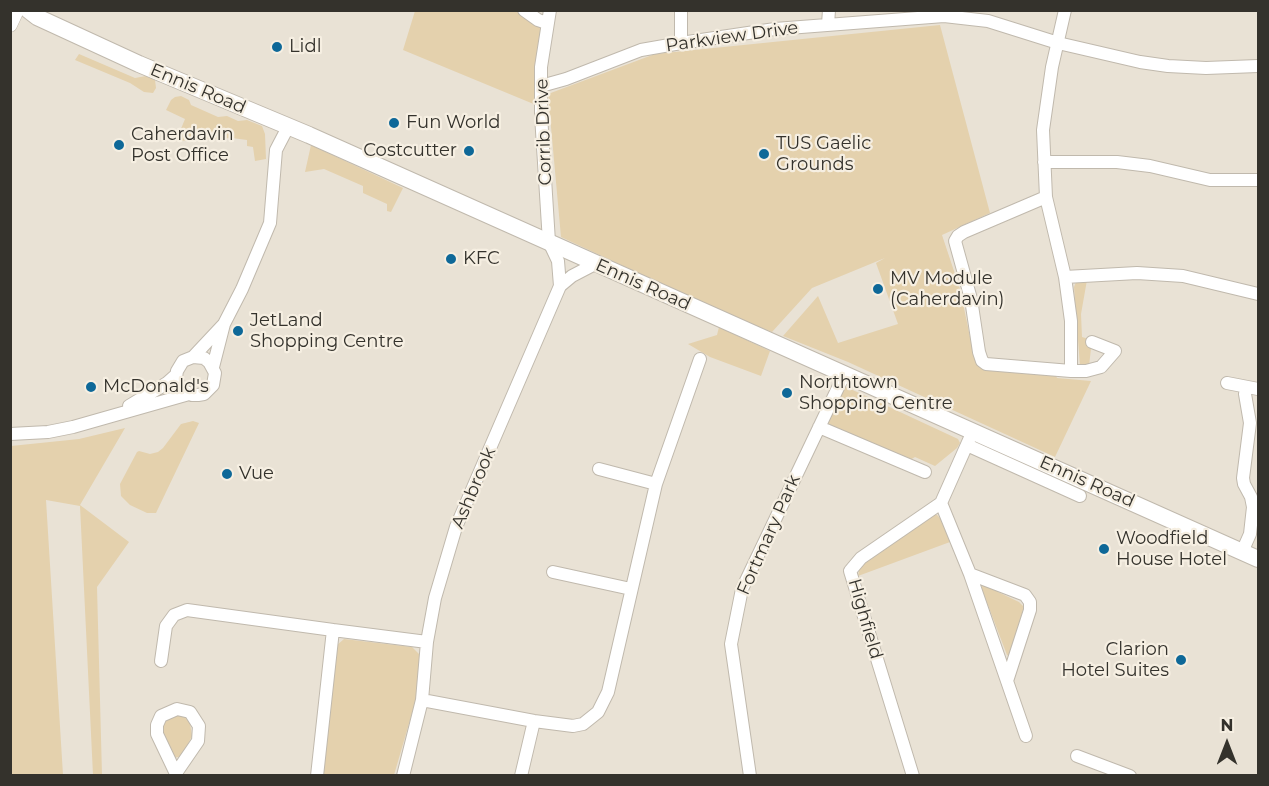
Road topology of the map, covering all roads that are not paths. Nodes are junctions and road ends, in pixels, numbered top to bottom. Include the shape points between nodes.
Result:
1 (17, 10) edge
2 (28, 10) edge
3 (524, 10) edge
4 (681, 10) edge
5 (829, 10) edge
6 (1065, 10) edge
7 (945, 13) edge
8 (549, 16) edge
9 (828, 24) junction
10 (10, 25) edge
11 (681, 43) junction
12 (1058, 43) junction
13 (1258, 66) edge
14 (541, 87) junction
15 (288, 127) junction
16 (1044, 162) junction
17 (1258, 180) edge
18 (1046, 197) junction
19 (549, 242) junction
20 (595, 264) junction
21 (1065, 277) junction
22 (561, 286) junction
23 (1258, 294) edge
24 (224, 324) junction
25 (1092, 342) dead end
26 (193, 357) junction
27 (700, 359) dead end
28 (213, 367) junction
29 (1071, 371) junction
30 (845, 374) junction
31 (176, 375) junction
32 (1227, 383) dead end
33 (1252, 388) edge
34 (189, 394) junction
35 (107, 418) junction
36 (819, 427) junction
37 (10, 434) edge
38 (970, 438) junction
39 (599, 469) dead end
40 (925, 472) dead end
41 (656, 484) junction
42 (1080, 496) dead end
43 (1255, 499) edge
44 (941, 503) junction
45 (1242, 552) junction
46 (1258, 559) edge
47 (553, 572) dead end
48 (970, 574) junction
49 (631, 589) junction
50 (333, 630) junction
51 (427, 642) junction
52 (161, 662) dead end
53 (1007, 681) junction
54 (422, 700) junction
55 (534, 722) junction
56 (1026, 736) dead end
57 (1077, 756) dead end
58 (176, 774) edge
59 (1130, 775) edge
60 (317, 776) edge
61 (403, 776) edge
62 (521, 776) edge
63 (750, 776) edge
64 (913, 776) edge

1 - 10 street
2 - 15 main road, Ennis Road via 139,64
3 - 8 street, Corrib Drive via 538,21
4 - 11 street
5 - 9 street
6 - 12 street
7 - 9 street, Parkview Drive
7 - 12 street, Parkview Drive via 988,21
8 - 14 street, Corrib Drive
9 - 11 street, Parkview Drive
11 - 14 street, Parkview Drive via 641,50
12 - 13 street, Parkview Drive via 1168,66
12 - 16 street via 1045,114
14 - 19 street, Corrib Drive
15 - 19 main road, Ennis Road
15 - 24 street via 276,150 270,223
16 - 17 street via 1117,162 1210,180
16 - 18 street
18 - 21 street
18 - 29 street via 964,232 958,236 956,249 971,299 982,361
19 - 20 main road, Ennis Road
19 - 22 street via 558,261
20 - 22 street
20 - 30 main road, Ennis Road
21 - 23 street via 1137,273 1183,276
21 - 29 street via 1071,321
22 - 51 street, Ashbrook via 456,527 435,598
24 - 26 street
24 - 28 street
25 - 29 street via 1120,353 1101,367
26 - 28 street via 204,358
26 - 31 street via 182,362
27 - 41 street
28 - 34 street via 215,379 209,390
30 - 36 street, Fortmary Park
30 - 38 main road, Ennis Road
31 - 34 street via 181,389
31 - 35 street
32 - 33 street
33 - 43 street via 1245,394 1250,423 1242,478
34 - 35 street
35 - 37 street via 48,432
36 - 40 street
36 - 63 street, Fortmary Park via 745,580 732,633
38 - 42 street
38 - 44 street
38 - 45 main road, Ennis Road
39 - 41 street
41 - 49 street
43 - 45 street via 1250,534
44 - 48 street
44 - 64 street, Highfield via 861,558 850,571
45 - 46 main road, Ennis Road
47 - 49 street
48 - 53 street
48 - 53 street via 1025,596 1030,602
49 - 55 street via 608,692 598,712 583,724 573,726
50 - 51 street
50 - 52 street via 187,610 174,615 166,626
50 - 60 street
51 - 54 street, Ashbrook
53 - 56 street
54 - 55 street
54 - 61 street, Ashbrook
55 - 62 street
57 - 59 street
58 - 58 street via 157,734 157,725 161,716 177,710 190,712 199,726 198,741

